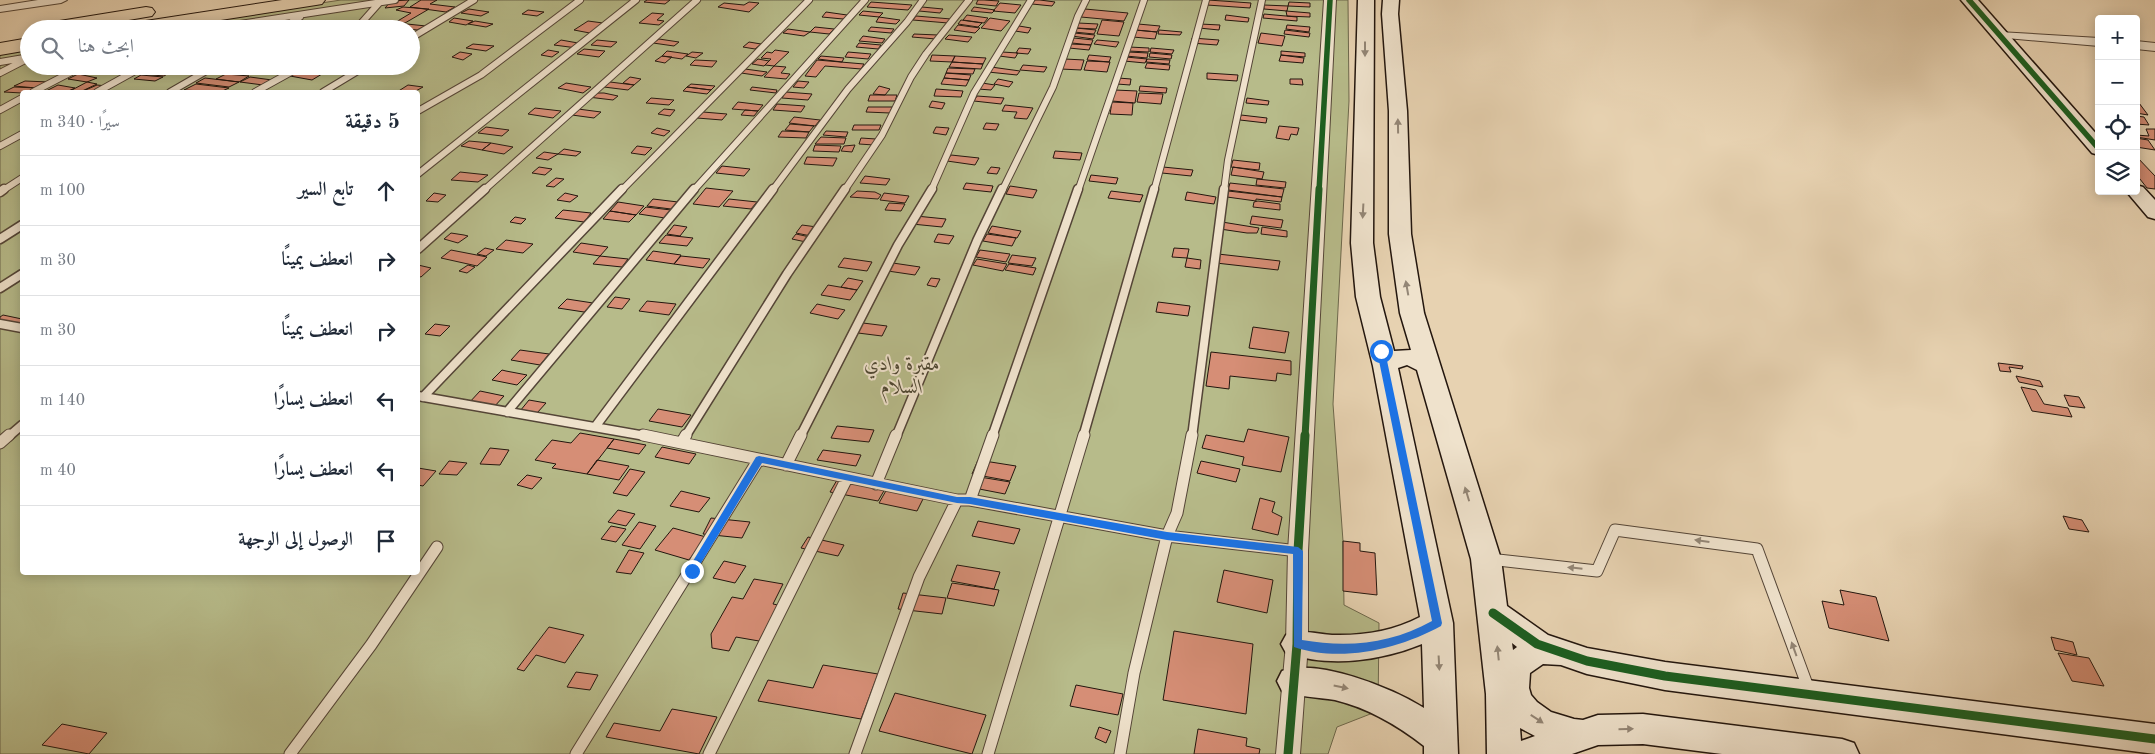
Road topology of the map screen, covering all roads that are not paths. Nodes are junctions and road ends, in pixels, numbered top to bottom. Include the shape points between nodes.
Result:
1 (62, 0) edge
2 (230, 0) edge
3 (395, 0) edge
4 (474, 0) edge
5 (580, 0) edge
6 (636, 0) edge
7 (697, 0) edge
8 (809, 0) edge
9 (865, 0) edge
10 (923, 0) edge
11 (969, 0) edge
12 (1031, 0) edge
13 (1086, 0) edge
14 (1144, 0) edge
15 (1206, 0) edge
16 (1262, 0) edge
17 (1330, 0) edge
18 (1366, 0) edge
19 (1391, 0) edge
20 (1968, 0) edge
21 (380, 2) junction
22 (311, 4) edge
23 (259, 5) edge
24 (0, 9) edge
25 (100, 20) edge
26 (176, 20) edge
27 (244, 20) edge
28 (291, 20) edge
29 (364, 20) edge
30 (20, 33) edge
31 (420, 33) edge
32 (1999, 34) junction
33 (0, 36) edge
34 (2095, 42) edge
35 (2140, 45) edge
36 (20, 46) edge
37 (2155, 47) edge
38 (0, 49) edge
39 (20, 59) edge
40 (0, 62) edge
41 (20, 63) edge
42 (0, 73) edge
43 (66, 75) edge
44 (128, 75) edge
45 (200, 75) edge
46 (286, 75) edge
47 (351, 75) edge
48 (37, 90) edge
49 (101, 90) edge
50 (174, 90) edge
51 (259, 90) edge
52 (326, 90) edge
53 (20, 99) edge
54 (0, 110) edge
55 (420, 110) edge
56 (20, 135) edge
57 (2095, 144) edge
58 (0, 146) edge
59 (420, 172) edge
60 (20, 179) edge
61 (0, 192) edge
62 (2139, 195) edge
63 (2155, 213) edge
64 (20, 226) edge
65 (0, 239) edge
66 (420, 247) edge
67 (20, 275) edge
68 (0, 288) edge
69 (1372, 312) junction
70 (1412, 313) junction
71 (0, 324) edge
72 (20, 328) edge
73 (1385, 366) junction
74 (1429, 367) junction
75 (420, 397) edge
76 (507, 412) junction
77 (20, 427) edge
78 (595, 427) junction
79 (682, 442) junction
80 (0, 443) edge
81 (759, 459) junction
82 (786, 465) junction
83 (847, 478) junction
84 (876, 484) junction
85 (957, 500) junction
86 (970, 500) junction
87 (1060, 518) junction
88 (1167, 536) junction
89 (437, 547) dead end
90 (1298, 551) junction
91 (1486, 559) junction
92 (420, 572) edge
93 (418, 575) edge
94 (1493, 613) junction
95 (1437, 623) junction
96 (1297, 644) junction
97 (1566, 654) junction
98 (1293, 681) junction
99 (1811, 695) junction
100 (1582, 735) junction
101 (2155, 739) edge
102 (1441, 747) edge
103 (290, 754) edge
104 (576, 754) edge
105 (709, 754) edge
106 (855, 754) edge
107 (988, 754) edge
108 (1120, 754) edge
109 (1288, 754) edge
110 (1504, 754) edge
111 (1528, 754) edge
112 (1842, 754) edge

1 - 24 street
2 - 25 main road
3 - 21 lane
4 - 31 lane
5 - 55 lane via 481,75
6 - 59 lane
7 - 66 lane
8 - 75 lane
9 - 76 lane via 682,203
10 - 78 lane via 848,90
11 - 79 lane via 911,77 882,135 787,274
12 - 82 lane via 974,93 934,186 898,244
13 - 84 lane via 1053,87 977,241
14 - 86 lane
15 - 87 lane
16 - 88 lane via 1228,160 1191,446 1178,513
17 - 90 street
18 -> 69 main road via 1362,243
70 -> 19 main road via 1400,234 1398,111
20 - 32 main road
21 - 22 lane
21 - 29 lane
22 - 23 main road
22 - 27 lane
22 - 28 lane
23 - 26 main road
30 - 33 main road
32 - 34 street
32 - 57 main road
35 - 37 street
36 - 38 main road
39 - 40 lane
41 - 42 lane
43 - 48 lane
44 - 49 lane
45 - 50 lane
46 - 51 lane
47 - 52 lane
53 - 54 lane
56 - 58 lane
60 - 61 lane
62 - 63 main road
64 - 65 lane
67 - 68 lane
69 - 70 main road via 1394,320
69 - 73 main road
70 - 74 main road
71 - 72 lane
73 - 74 main road via 1390,360 1404,357
73 - 95 main road
91 -> 74 main road
75 - 76 lane
76 - 78 lane
77 - 80 lane
78 - 79 lane
79 - 81 lane
81 - 82 lane
81 - 104 lane
82 - 83 lane
83 - 84 lane
83 - 105 lane
84 - 85 lane
85 - 86 lane
85 - 106 lane via 919,577
86 - 87 lane
87 - 88 lane
87 - 107 lane
88 - 90 lane
88 - 108 lane via 1134,673
89 - 92 lane
90 - 96 street
91 - 94 main road
99 -> 91 lane via 1757,549 1614,530 1597,571
93 - 103 lane
94 - 97 main road via 1537,644
110 -> 94 main road via 1502,694
95 - 96 main road via 1397,642 1373,646 1332,648
95 -> 102 main road
96 - 98 street
97 - 99 main road via 1665,676
97 -> 100 main road via 1544,651 1526,657 1511,678 1513,692 1521,708 1538,721 1561,732
98 -> 102 main road via 1336,686 1396,707 1420,722
98 - 109 street
99 - 101 main road
100 - 111 main road
100 -> 112 main road via 1598,730 1643,729

